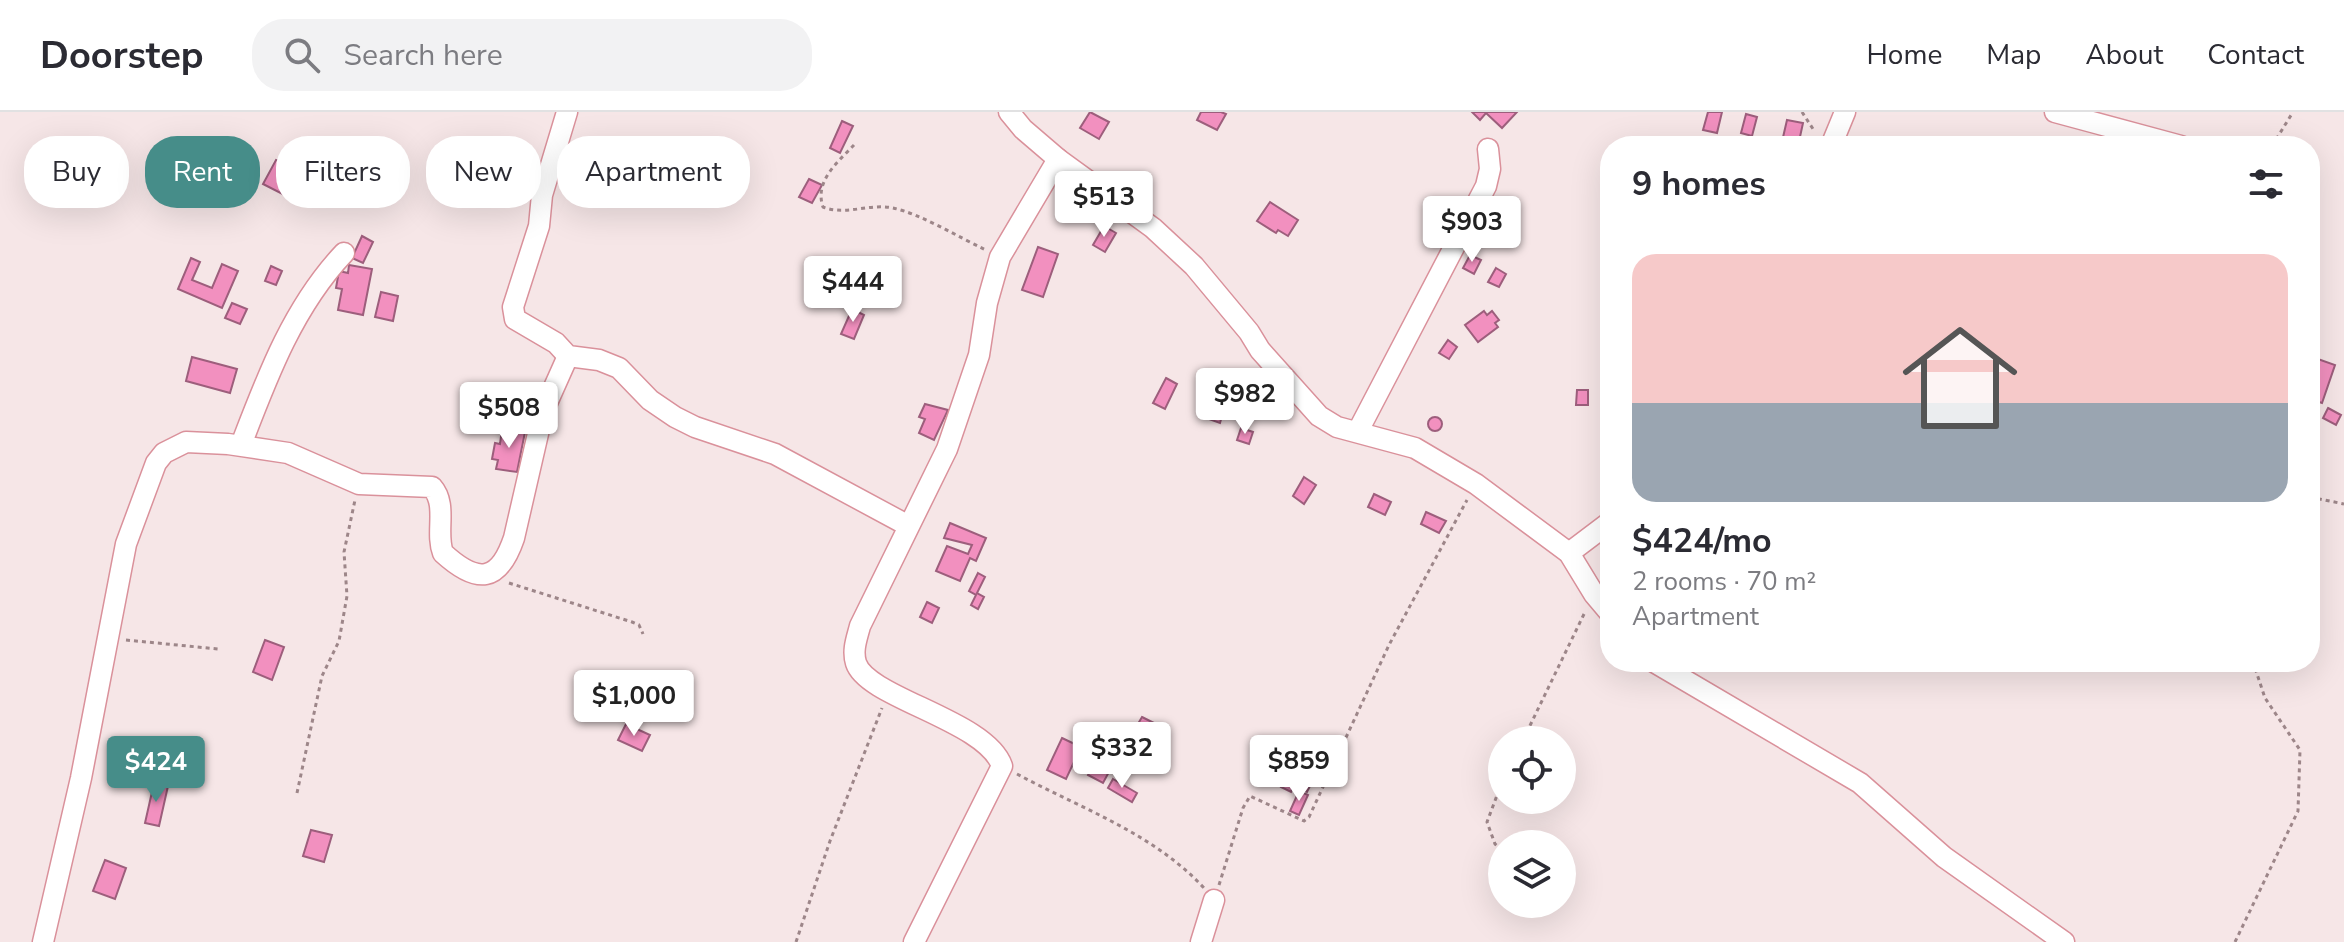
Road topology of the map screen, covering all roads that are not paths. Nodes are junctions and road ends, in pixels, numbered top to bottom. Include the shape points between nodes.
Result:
1 (567, 112) edge
2 (1009, 112) edge
3 (1845, 112) edge
4 (2055, 112) edge
5 (1825, 136) edge
6 (2144, 136) edge
7 (1488, 149) dead end
8 (1058, 159) junction
9 (344, 253) dead end
10 (568, 356) junction
11 (1358, 431) junction
12 (241, 445) junction
13 (907, 525) junction
14 (1600, 530) edge
15 (1569, 553) junction
16 (1600, 601) edge
17 (1671, 672) edge
18 (1214, 900) road end
19 (43, 942) edge
20 (914, 942) edge
21 (1201, 942) edge
22 (2064, 942) edge

1 - 10 street via 513,307 515,319
2 - 8 street
3 - 5 street
4 - 6 street
7 - 11 street via 1486,186
8 - 11 street via 1153,228 1194,266 1319,416
8 - 13 street via 1000,257 979,355 947,449
9 - 12 street via 318,280 272,363
10 - 12 street via 543,412 508,557 496,572 460,566 443,553 435,489 359,484 288,453
10 - 13 street via 619,368 675,417 775,454
11 - 15 street via 1415,448 1476,484
12 - 19 street via 186,442 156,463 126,544
13 - 20 street via 860,626 853,652 859,670 978,738 1002,766
14 - 15 street
15 - 16 street
17 - 22 street via 1860,783 1944,857
18 - 21 street

